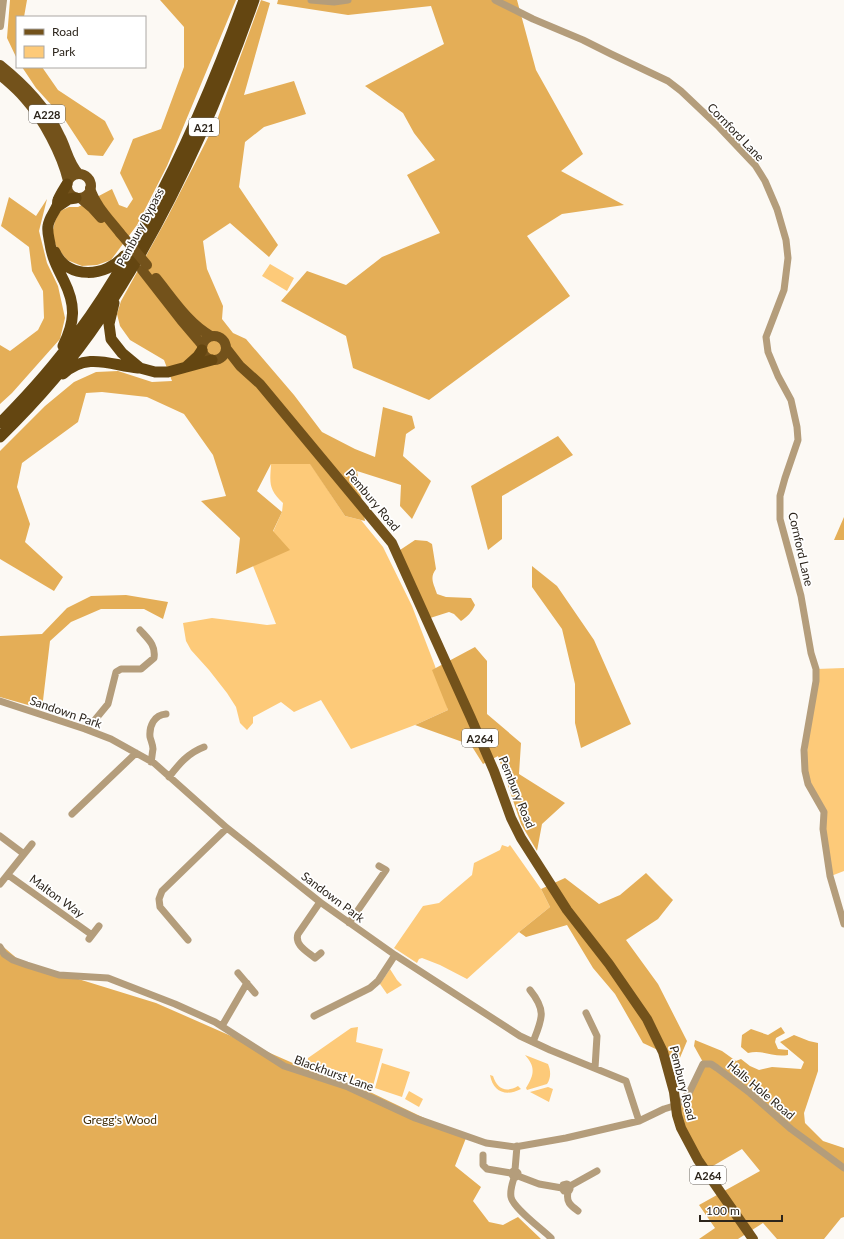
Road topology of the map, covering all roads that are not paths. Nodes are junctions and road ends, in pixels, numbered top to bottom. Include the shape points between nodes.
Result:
1 (3, 0) edge
2 (244, 0) edge
3 (254, 0) edge
4 (311, 0) edge
5 (348, 0) edge
6 (495, 0) edge
7 (0, 12) edge
8 (0, 26) edge
9 (0, 65) edge
10 (0, 76) edge
11 (79, 174) junction
12 (67, 183) junction
13 (90, 188) junction
14 (78, 198) junction
15 (57, 207) junction
16 (118, 235) junction
17 (137, 241) junction
18 (49, 243) junction
19 (144, 267) junction
20 (116, 294) junction
21 (211, 336) junction
22 (202, 348) junction
23 (226, 348) junction
24 (216, 360) junction
25 (54, 364) junction
26 (240, 366) junction
27 (140, 368) junction
28 (183, 368) junction
29 (50, 384) junction
30 (0, 423) edge
31 (0, 437) edge
32 (140, 630) dead end
33 (0, 701) edge
34 (166, 714) dead end
35 (85, 729) junction
36 (204, 747) dead end
37 (136, 753) junction
38 (151, 762) junction
39 (169, 777) junction
40 (79, 807) junction
41 (72, 814) dead end
42 (86, 814) dead end
43 (227, 828) junction
44 (0, 836) edge
45 (32, 844) dead end
46 (24, 854) junction
47 (379, 866) dead end
48 (8, 875) junction
49 (0, 884) edge
50 (320, 902) junction
51 (349, 923) junction
52 (844, 924) edge
53 (99, 926) dead end
54 (188, 940) dead end
55 (0, 947) edge
56 (395, 955) junction
57 (316, 958) dead end
58 (238, 973) dead end
59 (247, 983) junction
60 (530, 990) dead end
61 (255, 993) dead end
62 (586, 1013) dead end
63 (314, 1016) dead end
64 (222, 1026) junction
65 (533, 1042) junction
66 (595, 1068) junction
67 (677, 1105) junction
68 (639, 1120) junction
69 (517, 1146) junction
70 (483, 1155) dead end
71 (844, 1168) edge
72 (597, 1171) dead end
73 (515, 1174) junction
74 (567, 1188) junction
75 (578, 1211) dead end
76 (551, 1238) edge
77 (753, 1239) edge

1 - 7 street
2 - 17 highway, Pembury Bypass / A21 via 209,91 170,177
3 - 20 highway, Pembury Bypass / A21 via 218,94 170,200
4 - 5 street
6 - 52 street, Cornford Lane via 668,81 719,127 755,165 777,209 788,258 784,290 766,337 768,352 791,400 798,440 780,496 780,519 801,596 816,669 804,750 805,771 808,784 824,812 823,829 830,876
7 - 8 street
9 - 11 main road, A228 via 21,82 44,109
10 - 12 main road, A228 via 25,98 40,118 66,173
11 - 12 main road via 72,176
11 - 13 main road via 88,179
12 - 14 main road via 69,193
12 - 15 highway, A21
13 - 14 main road via 87,195
13 - 16 main road via 97,204
14 - 15 highway via 69,199
14 - 16 main road via 92,208
15 - 18 highway, A21 via 48,224
16 - 19 main road
17 - 18 highway, A21 via 110,268 90,273 68,267
17 - 25 highway, Pembury Bypass / A21 via 92,314
18 - 25 highway, A21 via 53,260 69,292 72,308 70,329
19 - 21 main road via 196,326
19 - 22 main road via 181,320 196,336
20 - 27 highway, A21 via 109,324 111,338 122,353
20 - 29 highway, Pembury Bypass / A21 via 83,343
21 - 22 main road via 205,340
21 - 23 main road via 222,340
22 - 24 main road via 205,357
22 - 28 highway, A21 via 198,356
23 - 24 main road via 224,354
23 - 26 main road, Pembury Road / A264
24 - 26 main road, Pembury Road / A264
24 - 28 highway, A21
25 - 30 highway, Pembury Bypass / A21
26 - 67 main road, Pembury Road / A264 via 260,384 392,543 471,718 521,838 567,910 647,1019 663,1052
27 - 28 highway, A21 via 161,372
27 - 29 highway, A21 via 101,361 88,362 75,365
29 - 31 highway, Pembury Bypass / A21
32 - 35 street via 146,642 155,650 154,658 141,669 121,669 116,672 108,704
33 - 35 street, Sandown Park
34 - 38 street via 154,719 151,726
35 - 37 street, Sandown Park via 111,739
36 - 39 street via 184,758
37 - 38 street, Sandown Park
37 - 40 street
38 - 39 street, Sandown Park
39 - 43 street, Sandown Park
40 - 41 street
40 - 42 street
43 - 50 street, Sandown Park
43 - 54 street via 162,891 159,899 160,907
44 - 46 street
45 - 46 street
46 - 48 street
47 - 51 street via 389,872
48 - 49 street
48 - 53 street, Malton Way via 91,937
50 - 51 street, Sandown Park
50 - 57 street via 296,938 298,943
51 - 56 street, Sandown Park
55 - 64 street, Blackhurst Lane via 4,954 27,965 59,975 108,978 175,1004
56 - 63 street via 378,981 370,988
56 - 65 street, Sandown Park
58 - 59 street
59 - 61 street
59 - 64 street
60 - 65 street via 537,998 542,1013
62 - 66 street via 597,1036
64 - 69 street, Blackhurst Lane via 284,1066 348,1087 415,1118 465,1136 486,1143
65 - 66 street, Sandown Park
66 - 68 street, Sandown Park via 626,1081
67 - 68 street, Blackhurst Lane
67 - 71 street, Halls Hole Road via 689,1093 703,1064 712,1064 791,1129
67 - 77 main road, Pembury Road / A264 via 681,1128 698,1160
68 - 69 street, Blackhurst Lane via 566,1138
69 - 73 street
70 - 73 street via 483,1165 487,1169
72 - 74 street
73 - 74 street via 539,1184
73 - 76 street via 511,1197 515,1206
74 - 75 street via 570,1205

